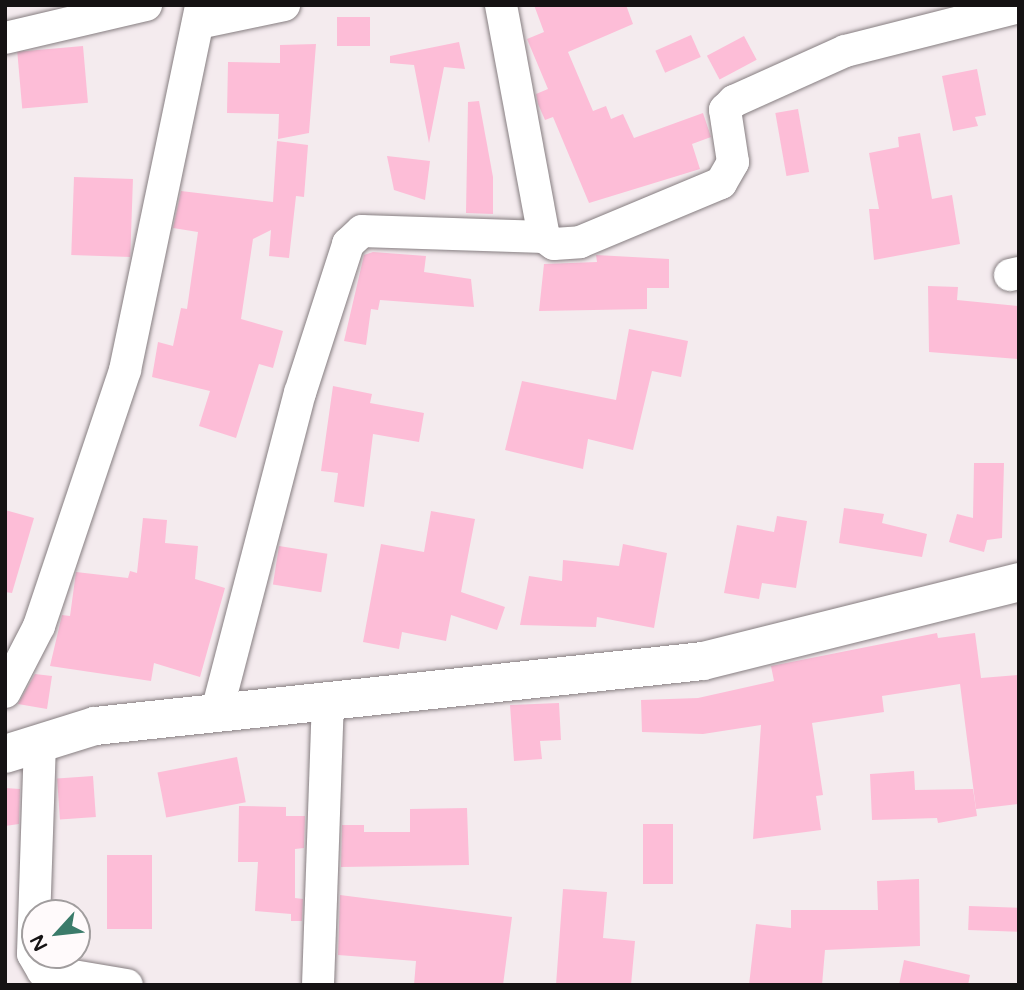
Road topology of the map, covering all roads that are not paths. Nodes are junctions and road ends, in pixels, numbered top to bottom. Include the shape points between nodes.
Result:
1 (146, 5) edge
2 (284, 5) edge
3 (501, 5) edge
4 (1019, 7) edge
5 (200, 14) edge
6 (5, 38) edge
7 (544, 237) junction
8 (1019, 582) edge
9 (5, 692) edge
10 (328, 704) junction
11 (217, 711) junction
12 (23, 748) edge
13 (127, 985) edge
14 (318, 985) edge

1 - 6 street
2 - 5 street
3 - 7 street
4 - 7 street via 845,51 734,101 725,110 733,162 721,183 580,242 554,244
5 - 9 street via 125,370 39,626
7 - 11 street via 362,231 348,244 300,393
8 - 10 street via 703,661
10 - 11 street
10 - 14 street
11 - 12 street via 95,726
12 - 13 street via 33,954 44,971

